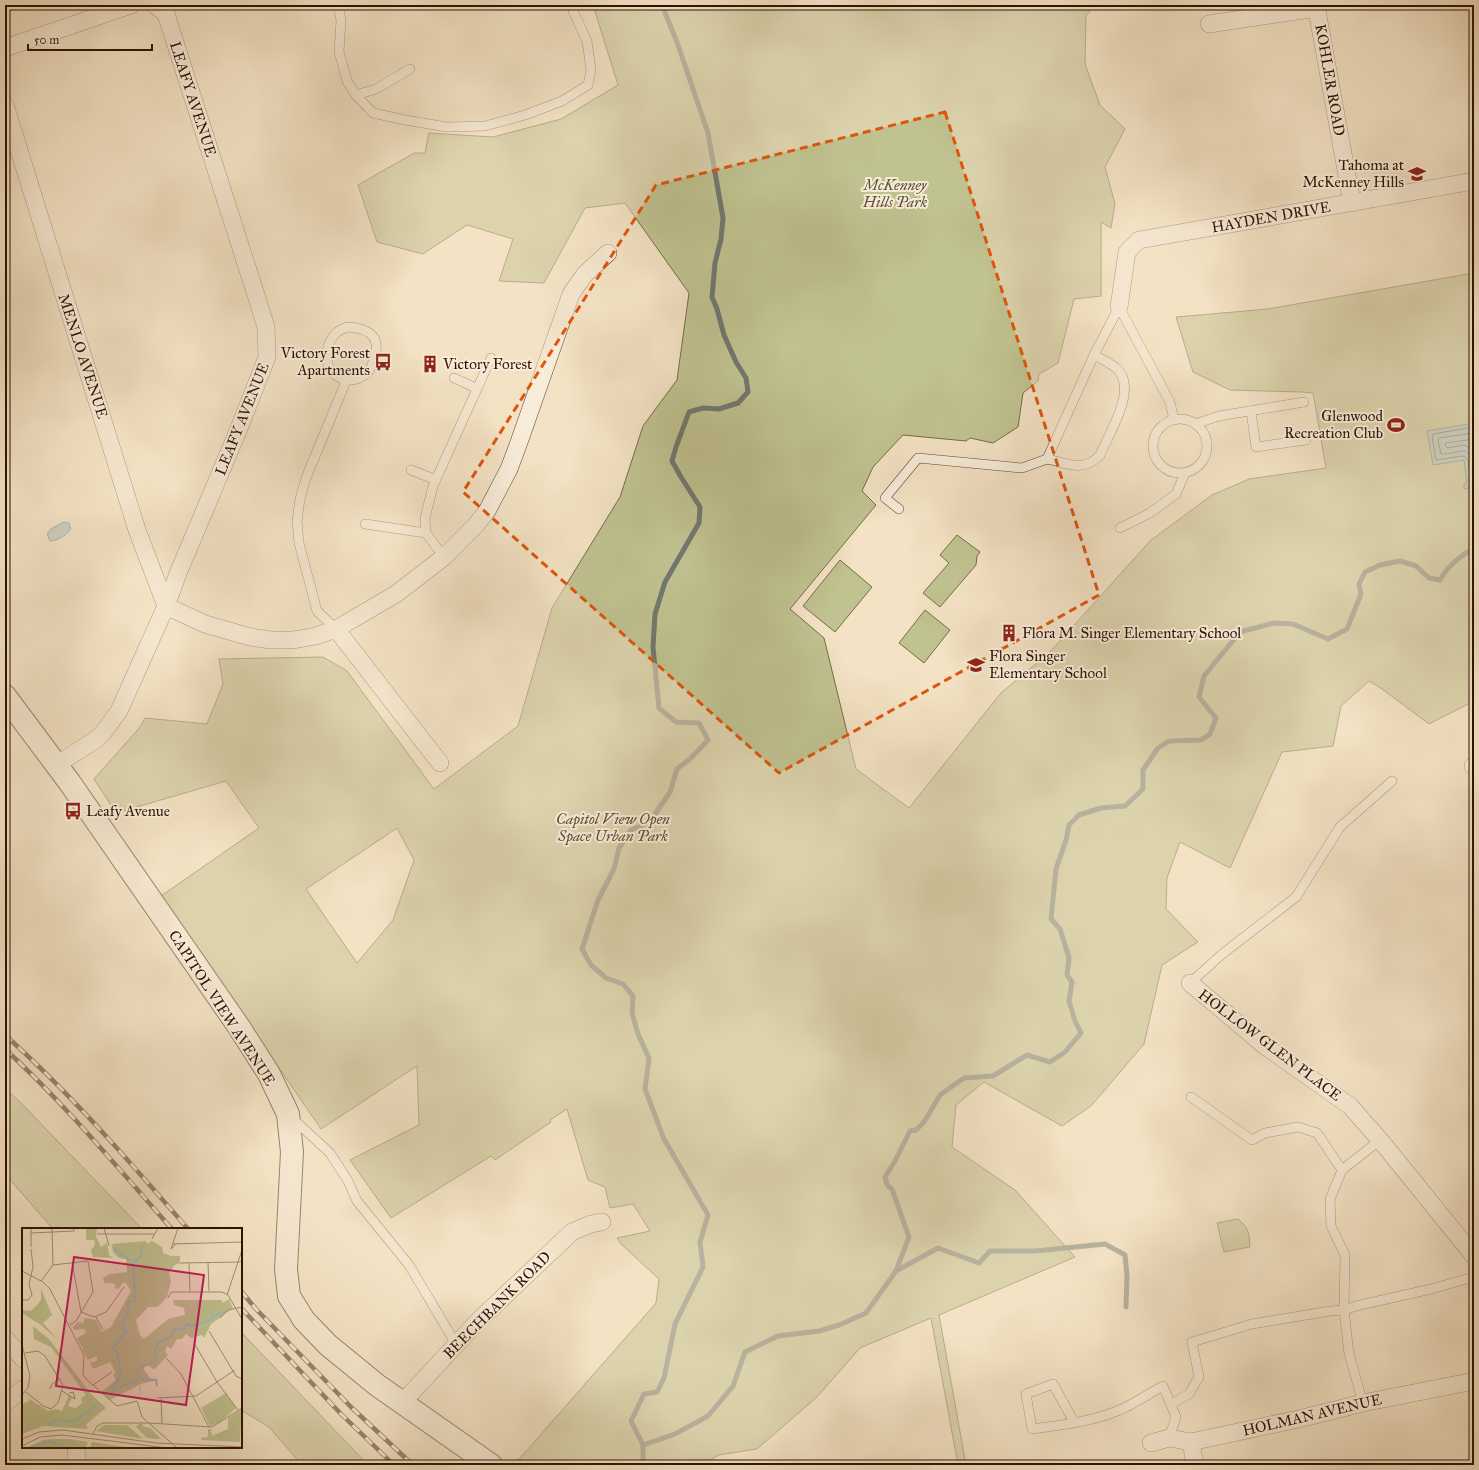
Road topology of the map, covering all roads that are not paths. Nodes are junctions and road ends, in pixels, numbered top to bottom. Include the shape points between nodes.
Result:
1 (131, 5) edge
2 (338, 5) edge
3 (368, 5) edge
4 (383, 5) edge
5 (1317, 6) edge
6 (164, 8) edge
7 (573, 11) dead end
8 (1209, 24) dead end
9 (5, 48) edge
10 (410, 69) dead end
11 (356, 95) junction
12 (5, 105) edge
13 (1474, 180) edge
14 (1352, 203) junction
15 (608, 253) dead end
16 (1119, 307) junction
17 (1094, 356) junction
18 (491, 358) dead end
19 (454, 378) dead end
20 (346, 381) junction
21 (476, 388) junction
22 (1304, 402) dead end
23 (1251, 411) junction
24 (1174, 420) junction
25 (1195, 424) junction
26 (1306, 440) dead end
27 (1047, 459) junction
28 (411, 470) dead end
29 (1185, 473) junction
30 (436, 480) junction
31 (899, 509) dead end
32 (365, 524) dead end
33 (1120, 528) dead end
34 (426, 533) junction
35 (444, 558) junction
36 (166, 606) junction
37 (336, 628) junction
38 (5, 696) edge
39 (440, 763) dead end
40 (56, 765) junction
41 (1392, 781) dead end
42 (1190, 983) joint
43 (1191, 1097) dead end
44 (288, 1114) junction
45 (1380, 1140) junction
46 (1342, 1170) junction
47 (602, 1222) dead end
48 (1474, 1256) edge
49 (1474, 1278) edge
50 (1344, 1310) junction
51 (5, 1338) edge
52 (456, 1344) junction
53 (22, 1358) edge
54 (1474, 1381) edge
55 (22, 1390) edge
56 (5, 1403) edge
57 (402, 1403) junction
58 (1364, 1403) junction
59 (1171, 1404) junction
60 (1074, 1422) junction
61 (1168, 1438) junction
62 (1191, 1442) junction
63 (1151, 1443) dead end
64 (76, 1448) edge
65 (77, 1465) edge
66 (491, 1465) edge
67 (1195, 1465) edge

1 - 9 street
2 - 11 lane via 342,20 340,52 347,81
3 - 4 lane
5 - 8 street
5 - 14 street, KOHLER ROAD
6 - 36 street, LEAFY AVENUE via 266,327 267,357
7 - 11 lane via 587,41 591,70 588,85 562,101 485,126 447,127 373,113
10 - 11 lane via 376,89
12 - 36 street, MENLO AVENUE via 137,530
13 - 14 street, HAYDEN DRIVE
14 - 16 street, HAYDEN DRIVE via 1139,240 1127,252
15 - 35 street via 585,274 571,294 511,463 487,511
16 - 17 lane
16 - 24 lane via 1170,402
17 - 27 lane
17 - 27 lane via 1107,361 1117,369 1123,382 1124,397 1100,455 1096,460 1082,466
18 - 21 lane
19 - 21 lane
20 - 20 lane via 356,380 368,372 378,347 369,333 358,328 347,327 337,332 331,339 327,353 327,362 331,370
20 - 37 lane via 306,478 297,521 299,543 317,611
21 - 30 lane
22 - 23 lane
23 - 25 lane via 1219,416
23 - 26 lane via 1256,447
24 - 25 lane via 1187,420
24 - 29 lane via 1158,430 1152,447 1159,464 1175,473
25 - 29 lane via 1205,437 1205,455 1200,463
27 - 31 lane via 1022,468 918,458 885,498
28 - 30 lane
29 - 33 lane via 1176,494 1150,513
30 - 34 lane via 425,518
32 - 34 lane
34 - 35 lane
35 - 37 street via 396,594
36 - 37 street via 205,624 250,637 272,640 316,636
36 - 40 street, LEAFY AVENUE via 119,711 95,740
37 - 39 street
38 - 40 main road, CAPITOL VIEW AVENUE
40 - 44 main road, CAPITOL VIEW AVENUE via 239,1027 269,1074
41 - 42 lane, HOLLOW GLEN PLACE via 1340,827 1296,897 1221,955
42 - 45 street, HOLLOW GLEN PLACE via 1265,1046 1350,1106
43 - 46 lane via 1252,1140 1265,1133 1298,1127 1317,1133
44 - 52 lane via 330,1153 357,1201 409,1265
44 - 57 main road, CAPITOL VIEW AVENUE via 292,1152 286,1269 289,1296 304,1320 328,1345
45 - 46 lane
45 - 48 street, HOLLOW GLEN PLACE
46 - 50 lane via 1330,1199 1331,1226 1346,1255
47 - 52 street, BEECHBANK ROAD via 572,1232
49 - 50 lane
50 - 58 lane via 1349,1354
50 - 59 lane via 1252,1324 1192,1342 1199,1377 1189,1394
51 - 53 street
52 - 57 street, BEECHBANK ROAD
54 - 58 street, HOLMAN AVENUE
55 - 56 street
57 - 66 main road, CAPITOL VIEW AVENUE
58 - 62 street, HOLMAN AVENUE
59 - 60 lane via 1164,1386 1117,1411
59 - 61 lane via 1176,1417
60 - 60 lane via 1032,1429 1026,1394 1053,1384
61 - 62 street, HOLMAN AVENUE
61 - 63 street, HOLMAN AVENUE
62 - 67 street
64 - 65 street

